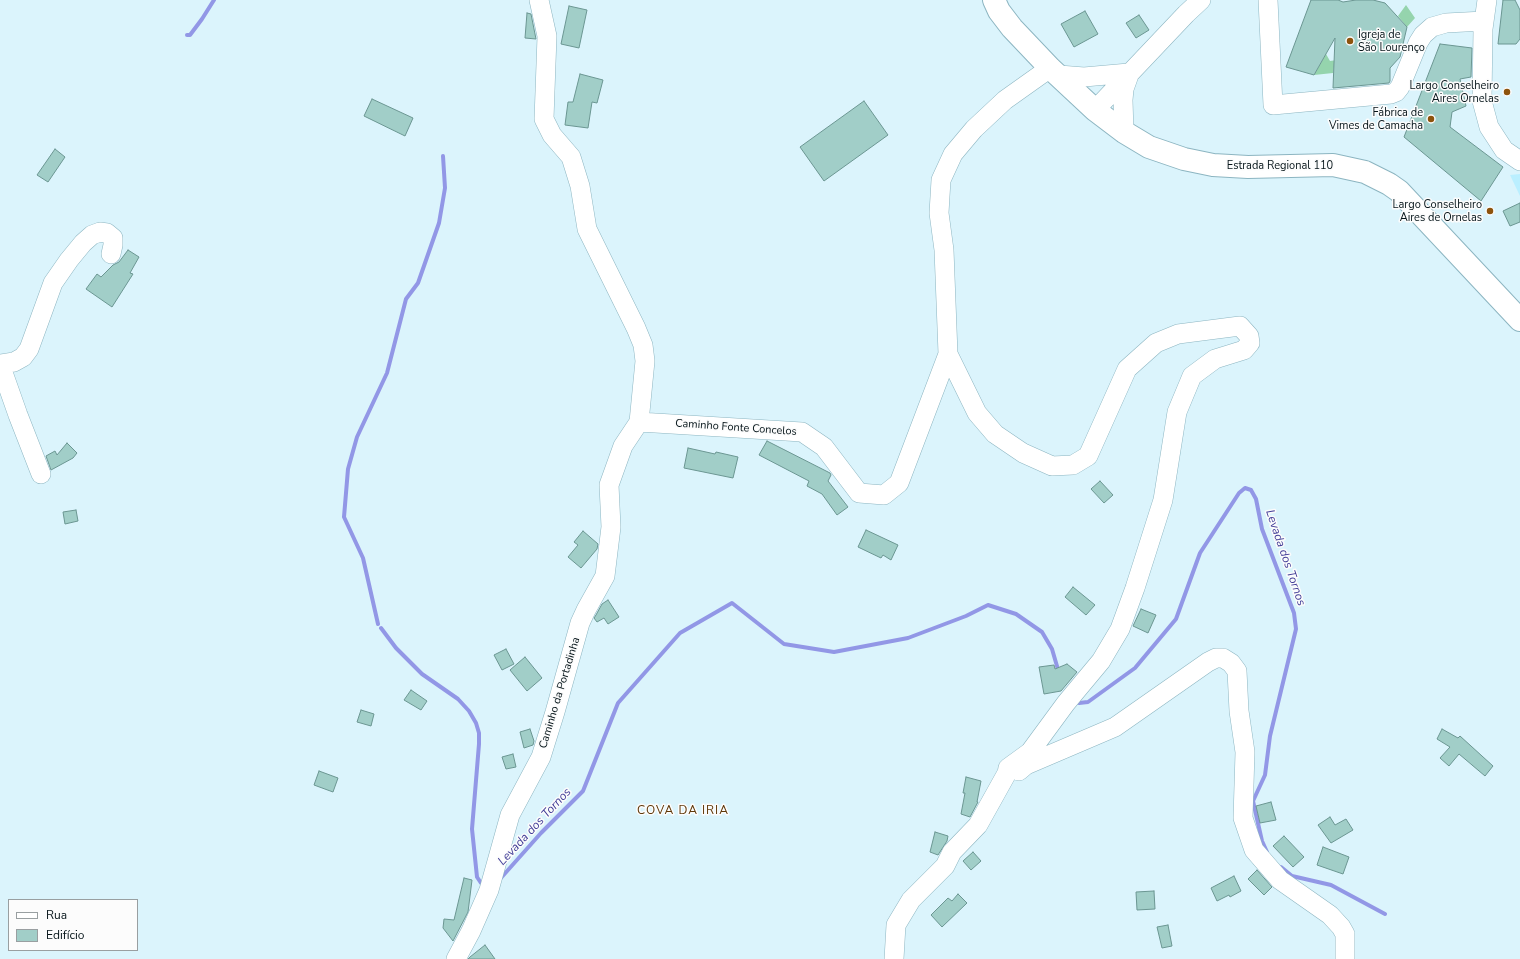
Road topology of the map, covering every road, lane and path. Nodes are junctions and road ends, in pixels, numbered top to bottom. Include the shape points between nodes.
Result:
1 (538, 0) edge
2 (994, 0) edge
3 (1201, 0) edge
4 (1268, 0) edge
5 (1487, 0) edge
6 (1484, 21) junction
7 (1054, 72) junction
8 (1129, 73) junction
9 (1095, 110) junction
10 (1124, 132) junction
11 (1520, 162) edge
12 (111, 254) dead end
13 (1520, 320) edge
14 (948, 354) junction
15 (638, 422) junction
16 (41, 474) dead end
17 (1007, 773) junction
18 (456, 959) edge
19 (894, 959) edge
20 (1345, 959) edge

1 - 15 street via 547,36 544,119 552,135 571,157 580,186 587,229 643,345 645,361
2 - 7 main road, Estrada Regional 110 via 1012,28
3 - 8 street
4 - 6 street via 1273,104 1391,94 1400,87 1418,43 1432,27 1446,23
5 - 6 street
6 - 11 street via 1482,101 1489,127 1504,150
7 - 8 street via 1084,77
7 - 9 main road, Estrada Regional 110
7 - 14 street, Caminho Fonte Concelos via 1005,100 974,129 953,154 941,180 939,213 944,250
8 - 9 street
8 - 10 street via 1123,100
9 - 10 main road, Estrada Regional 110
10 - 13 main road, Estrada Regional 110 via 1149,147 1184,159 1213,165 1333,165 1377,177 1399,191
12 - 16 street via 113,238 107,233 92,235 83,243 53,283 29,349 23,357 14,362 0,364
14 - 15 street, Caminho Fonte Concelos via 899,483 884,495 859,493 824,447 802,432
14 - 17 street via 977,413 995,434 1023,453 1052,466 1073,465 1088,456 1127,369 1156,342 1178,334 1240,326 1249,336 1250,343 1244,350 1215,359 1192,376 1177,412 1163,500 1120,629 1101,661 1030,752 1012,764
15 - 18 street, Caminho da Portadinha via 623,446 609,485 611,527 605,576 580,623 540,757 510,815 487,896
17 - 19 street via 978,824 952,852 945,866 911,900 896,925
17 - 20 street via 1014,774 1026,765 1115,727 1208,662 1223,658 1237,671 1245,752 1243,818 1254,850 1280,880 1330,915 1341,927 1345,934

